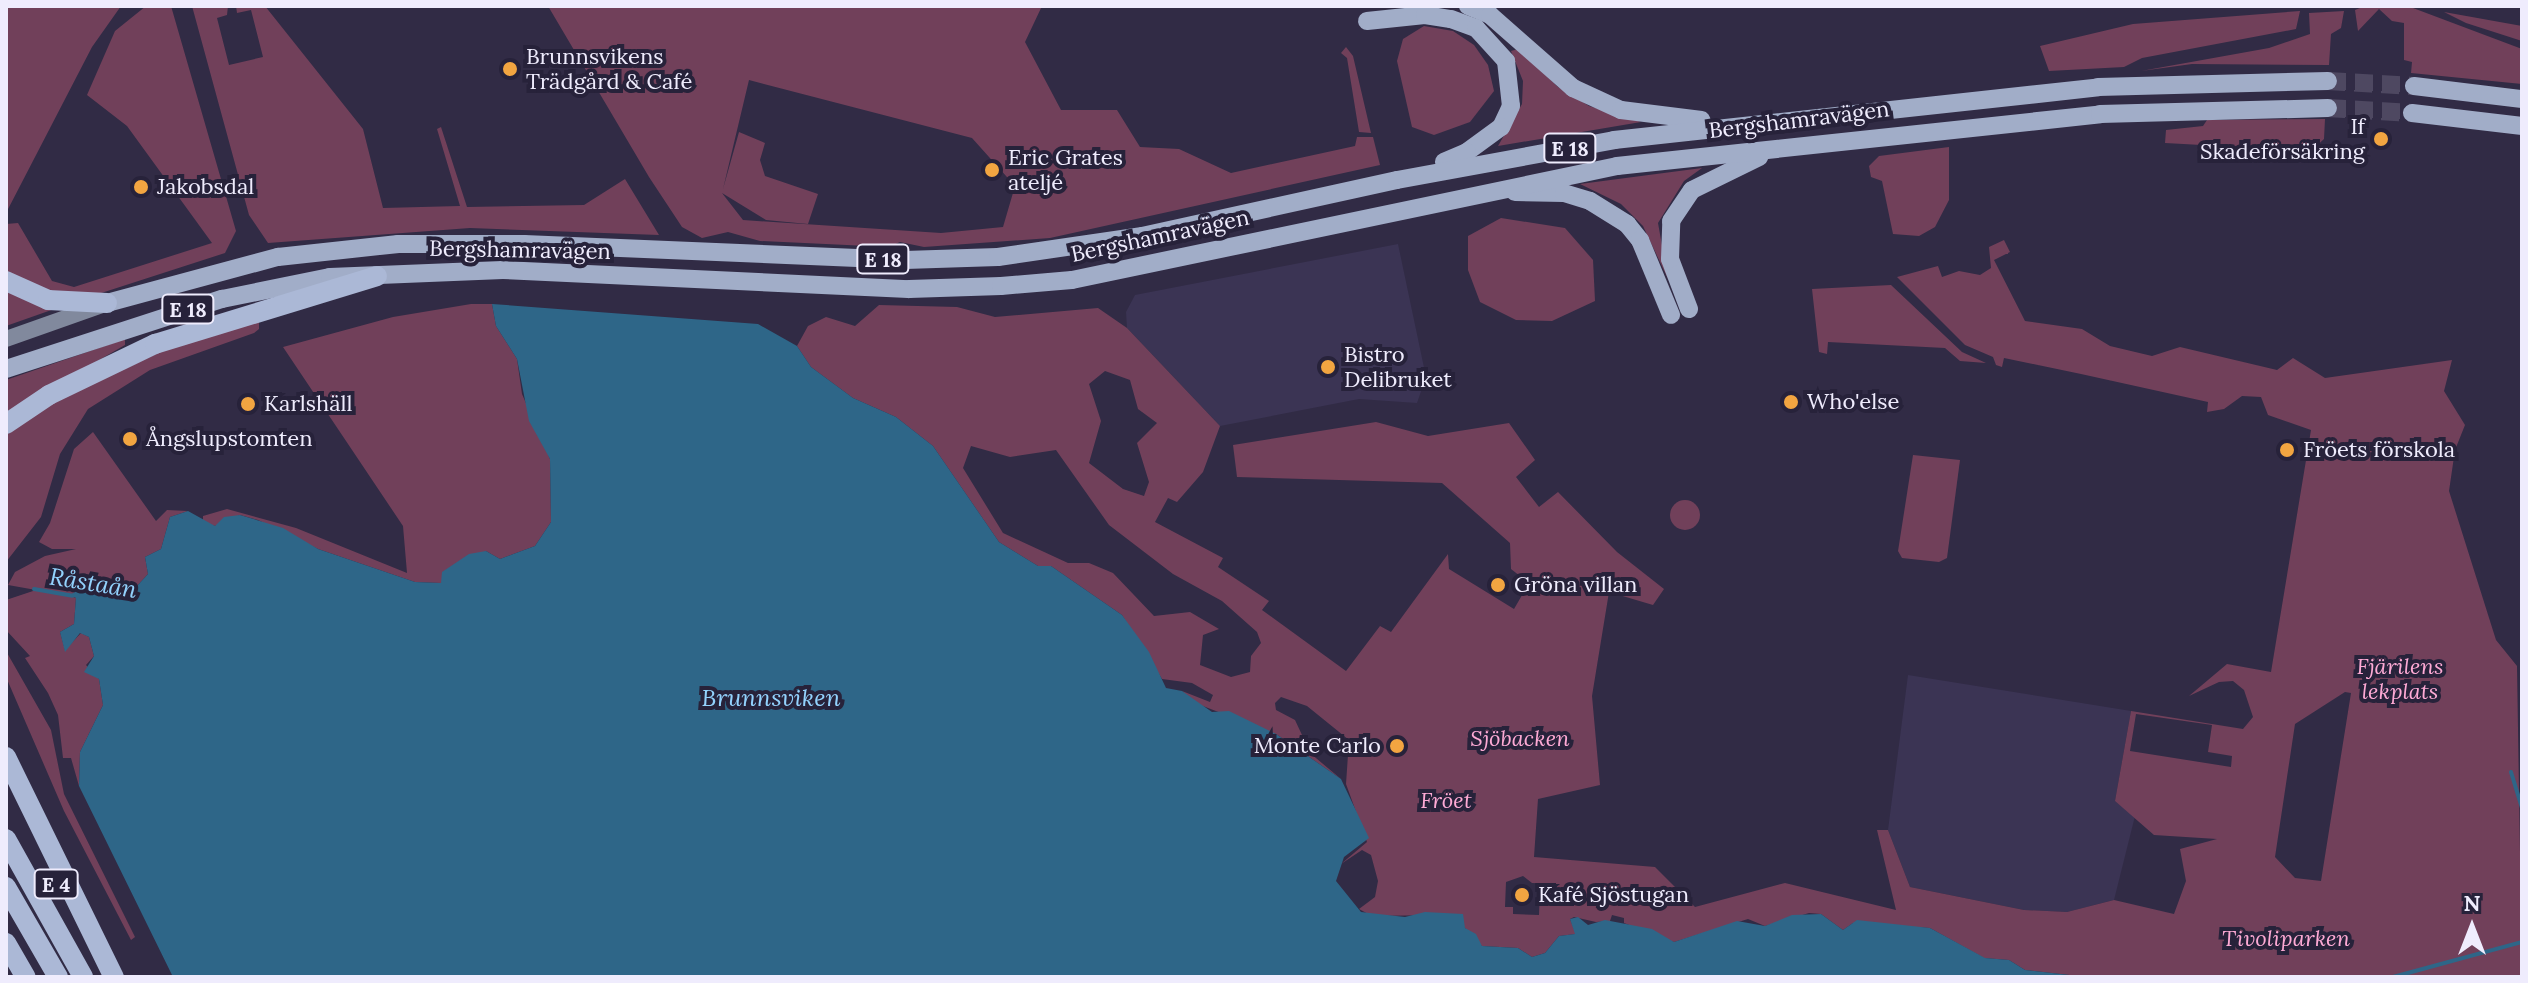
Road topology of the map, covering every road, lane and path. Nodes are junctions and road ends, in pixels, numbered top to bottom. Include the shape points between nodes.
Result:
1 (1468, 6) edge
2 (1367, 21) dead end
3 (2328, 81) tunnel mouth
4 (2414, 86) tunnel mouth
5 (2518, 100) edge
6 (2328, 108) tunnel mouth
7 (2412, 113) tunnel mouth
8 (1744, 123) junction
9 (2522, 126) edge
10 (1799, 144) junction
11 (1397, 180) junction
12 (1452, 198) junction
13 (377, 276) junction
14 (6, 281) edge
15 (107, 303) junction
16 (6, 339) edge
17 (6, 369) edge
18 (6, 424) edge
19 (6, 757) edge
20 (6, 788) edge
21 (6, 839) edge
22 (6, 887) edge
23 (10, 950) edge
24 (24, 977) edge
25 (58, 977) edge
26 (83, 977) edge
27 (113, 977) edge

1 - 8 highway via 1490,15 1573,88 1621,110
2 - 11 highway via 1425,15 1476,28 1497,45 1512,81 1511,106 1488,140
3 - 8 highway, Bergshamravägen / E 18 via 2098,87
4 - 5 highway
6 - 10 highway, Bergshamravägen / E 18 via 2100,114
7 - 9 highway
8 - 11 highway, Bergshamravägen / E 18 via 1599,142
10 - 12 highway, Bergshamravägen / E 18 via 1574,173
10 - 12 highway via 1733,165 1700,184 1680,204 1668,240 1680,312 1640,240 1627,224 1590,201 1525,191
11 - 15 highway, Bergshamravägen / E 18 via 1142,236 998,257 905,260 398,244 278,257
12 - 13 highway, Bergshamravägen / E 18 via 1102,274 1001,286 909,289 503,270
13 - 17 highway, Bergshamravägen / E 18 via 301,282 222,299
13 - 18 highway via 155,344 49,395
14 - 15 highway, E 18 via 48,300
15 - 16 main road, Bergshamravägen
19 - 27 highway
20 - 27 highway, E 4 via 74,918
21 - 26 highway, E 4
22 - 25 highway, E 4
23 - 24 highway

